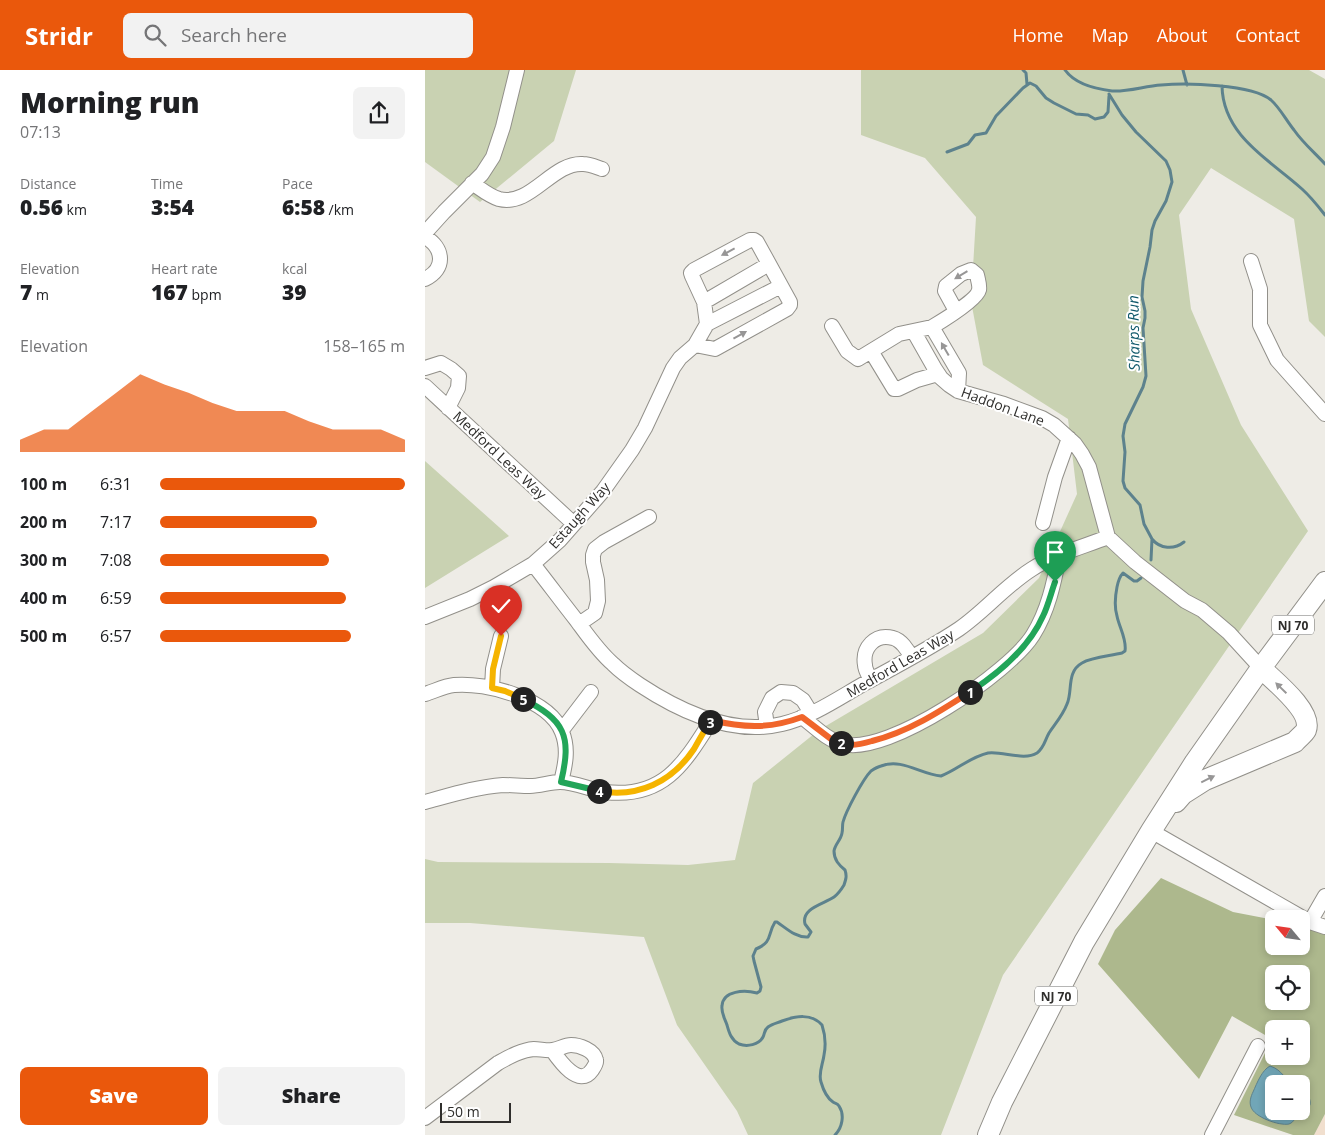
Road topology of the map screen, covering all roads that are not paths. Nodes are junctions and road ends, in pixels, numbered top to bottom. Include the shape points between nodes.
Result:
1 (517, 70) edge
2 (602, 169) dead end
3 (472, 183) junction
4 (425, 235) edge
5 (1251, 261) dead end
6 (769, 264) junction
7 (425, 280) edge
8 (781, 286) junction
9 (704, 302) junction
10 (956, 311) dead end
11 (707, 324) junction
12 (832, 326) dead end
13 (932, 327) junction
14 (913, 332) junction
15 (695, 345) junction
16 (871, 351) junction
17 (425, 368) edge
18 (938, 374) junction
19 (425, 386) edge
20 (958, 391) junction
21 (448, 408) junction
22 (1325, 414) edge
23 (1069, 438) junction
24 (649, 517) dead end
25 (1043, 522) dead end
26 (574, 524) junction
27 (1109, 537) junction
28 (1059, 556) junction
29 (533, 564) junction
30 (1325, 582) edge
31 (425, 617) edge
32 (579, 624) junction
33 (501, 636) dead end
34 (911, 657) junction
35 (1261, 668) junction
36 (871, 680) junction
37 (492, 688) junction
38 (591, 692) dead end
39 (425, 694) edge
40 (806, 715) junction
41 (711, 720) junction
42 (767, 726) junction
43 (561, 730) junction
44 (561, 782) junction
45 (425, 802) edge
46 (1154, 826) junction
47 (1325, 896) edge
48 (1290, 910) edge
49 (1310, 922) joint
50 (1325, 927) edge
51 (1258, 1046) dead end
52 (552, 1050) dead end
53 (425, 1118) edge
54 (988, 1135) edge
55 (1212, 1135) edge

1 - 3 street via 493,157
2 - 3 street via 584,164 571,166 523,196 506,200 491,196
3 - 4 street
4 - 7 street via 437,246 440,254 436,271
5 - 22 street via 1260,289 1260,325 1277,360
6 - 8 street
6 - 9 street
6 -> 9 street via 757,242 751,240 694,270 691,273
8 - 11 street
15 -> 8 street via 715,348 787,309 790,305
9 - 11 street
10 - 13 street
11 - 15 street, Estaugh Way
12 - 16 street via 847,351 857,359
13 - 14 street
20 -> 13 street via 959,373
14 - 16 street via 899,334
14 - 18 street, Haddon Lane
15 - 26 street, Estaugh Way via 680,358 632,450
16 - 18 street via 894,389
17 - 21 street via 441,363 459,376 458,388
18 - 20 street, Haddon Lane
19 - 21 street, Medford Leas Way
20 - 23 street, Haddon Lane via 1030,412
21 - 26 street, Medford Leas Way
23 - 25 street
23 - 27 street, Haddon Lane via 1089,467
24 - 32 street via 595,550 593,562 598,601 595,613
26 - 29 street, Estaugh Way
27 - 28 street, Medford Leas Way
27 - 35 street via 1135,562 1229,633
28 - 34 street, Medford Leas Way via 1033,568 959,629
28 - 40 street via 1055,582 1044,615 1032,637 985,682 949,706 888,737 861,744 845,744 831,739
29 - 31 street, Estaugh Way via 478,595
29 - 32 street, Medford Leas Way
30 - 35 highway, NJ 70
32 - 41 street, Medford Leas Way via 613,665 634,681 667,702
33 - 37 street
34 - 36 street, Medford Leas Way
34 - 36 street via 908,649 894,638 871,642 866,650 865,666
35 - 46 highway, NJ 70
46 -> 35 highway via 1183,794 1205,780 1295,742 1305,731 1304,714 1296,702
36 - 40 street, Medford Leas Way
37 - 39 street via 455,685
37 - 43 street via 514,694 541,708 556,720
38 - 43 street
40 - 42 street, Medford Leas Way
40 - 42 street via 803,700 793,693 781,692 772,698 765,712
41 - 42 street, Medford Leas Way via 733,726
41 - 44 street via 683,763 652,786 613,793
43 - 44 street via 566,761
44 - 45 street via 478,788
46 - 48 street
46 - 54 highway, NJ 70 via 1084,942
47 - 49 street
49 - 50 street
51 - 55 street
52 - 53 street via 531,1049 508,1057

